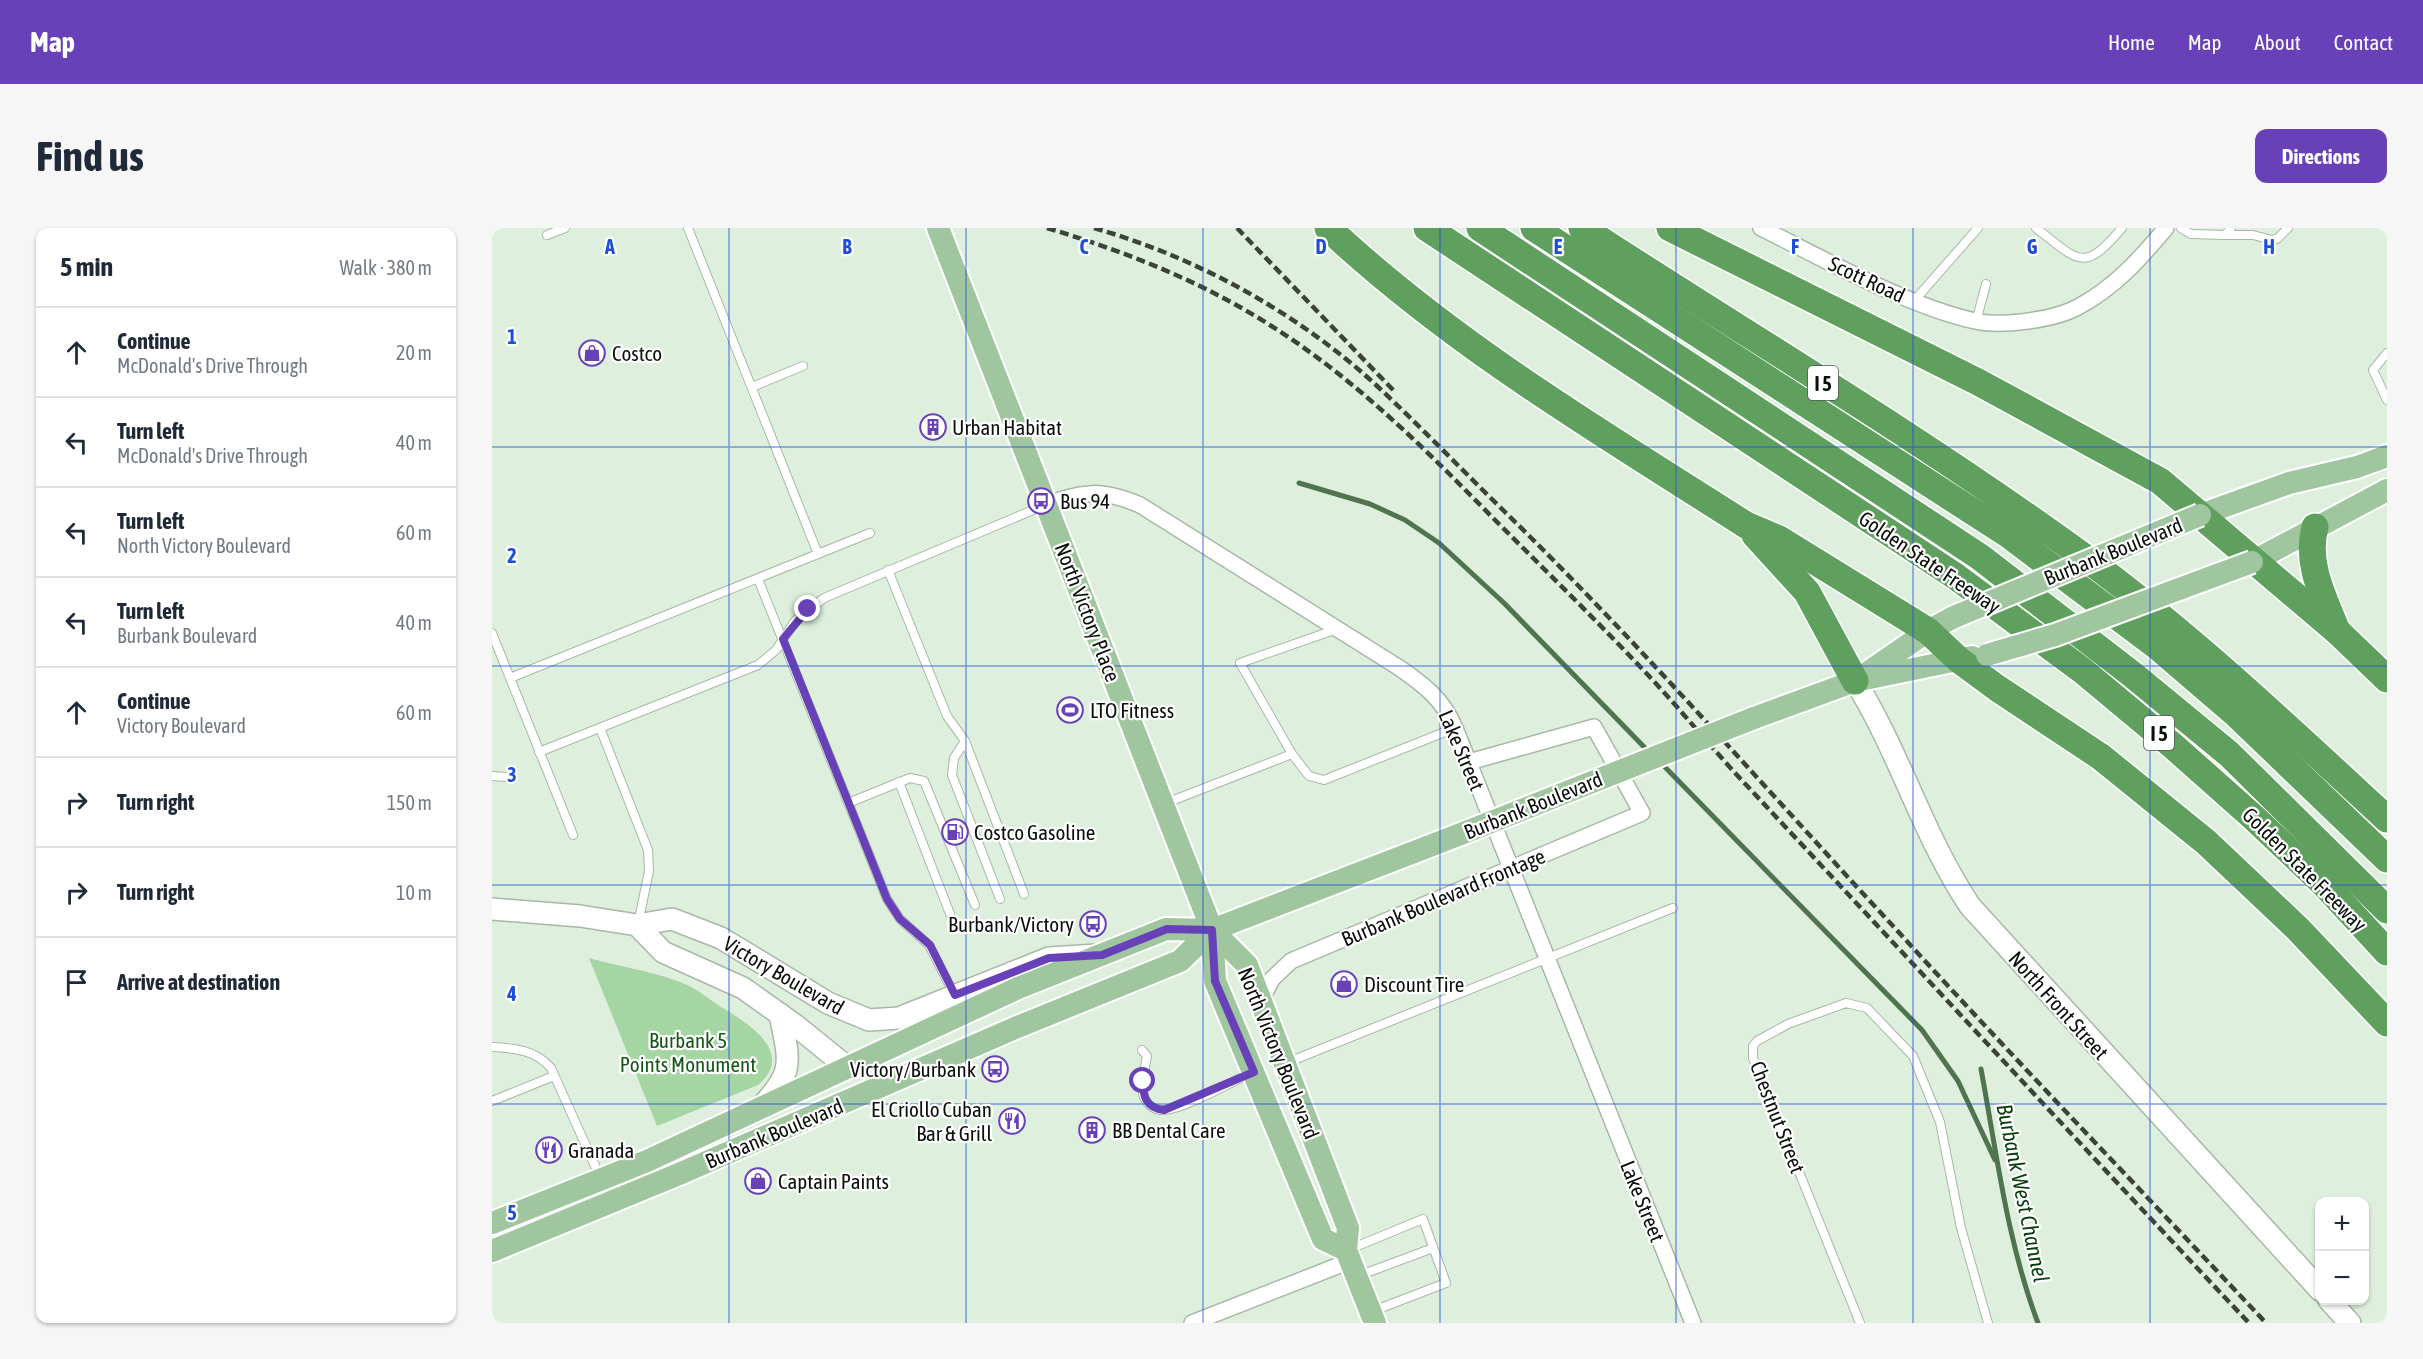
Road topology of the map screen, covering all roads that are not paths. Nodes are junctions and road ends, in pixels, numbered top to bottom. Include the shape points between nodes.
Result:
1 (565, 228) edge
2 (688, 228) edge
3 (938, 228) edge
4 (1328, 228) edge
5 (1428, 228) edge
6 (1480, 228) edge
7 (1534, 228) edge
8 (1582, 228) edge
9 (1670, 228) edge
10 (1761, 228) edge
11 (1978, 228) edge
12 (2036, 228) edge
13 (2122, 228) edge
14 (2166, 228) edge
15 (2181, 228) edge
16 (2288, 228) edge
17 (2228, 231) edge
18 (1776, 232) edge
19 (547, 235) dead end
20 (1986, 284) dead end
21 (1914, 302) junction
22 (1976, 321) junction
23 (2387, 353) edge
24 (803, 366) dead end
25 (752, 387) junction
26 (2387, 400) edge
27 (2387, 456) edge
28 (2387, 490) edge
29 (1047, 504) junction
30 (2200, 515) junction
31 (1746, 525) junction
32 (2315, 527) junction
33 (870, 533) dead end
34 (818, 554) junction
35 (2252, 562) junction
36 (888, 570) junction
37 (758, 579) junction
38 (1338, 628) junction
39 (1928, 631) junction
40 (492, 633) edge
41 (2337, 633) junction
42 (783, 639) junction
43 (1959, 660) junction
44 (510, 678) junction
45 (2387, 679) edge
46 (1855, 681) junction
47 (600, 728) junction
48 (1455, 728) junction
49 (965, 741) junction
50 (539, 752) junction
51 (1292, 754) junction
52 (1468, 762) junction
53 (492, 776) edge
54 (505, 777) dead end
55 (899, 782) junction
56 (848, 803) junction
57 (1162, 805) junction
58 (2387, 819) edge
59 (573, 835) dead end
60 (2387, 859) edge
61 (1510, 870) junction
62 (1024, 894) dead end
63 (1000, 899) dead end
64 (975, 905) dead end
65 (1674, 908) dead end
66 (492, 909) edge
67 (2387, 910) edge
68 (950, 914) dead end
69 (637, 926) junction
70 (1212, 930) junction
71 (2387, 952) edge
72 (1102, 955) junction
73 (1547, 958) junction
74 (955, 995) junction
75 (1261, 1001) junction
76 (780, 1014) junction
77 (2387, 1023) edge
78 (492, 1047) edge
79 (1142, 1050) dead end
80 (1285, 1064) junction
81 (847, 1067) junction
82 (1254, 1072) junction
83 (555, 1076) junction
84 (874, 1089) junction
85 (492, 1101) edge
86 (760, 1108) junction
87 (602, 1180) junction
88 (492, 1223) edge
89 (1433, 1248) junction
90 (492, 1251) edge
91 (1351, 1263) junction
92 (2315, 1286) edge
93 (2334, 1305) edge
94 (1373, 1317) edge
95 (1192, 1323) edge
96 (1693, 1323) edge
97 (1860, 1323) edge
98 (1988, 1323) edge
99 (2350, 1323) edge

1 - 19 lane
2 - 25 lane
3 - 29 main road, North Victory Place
4 - 31 highway via 1386,279 1511,373
5 - 71 highway, Golden State Freeway / I 5 via 1954,576 2083,671 2253,817 2325,885
6 - 67 highway via 1980,557 2229,754
7 - 60 highway via 2008,534 2158,647 2236,714
8 - 58 highway, I 5 via 1917,442 2063,542 2180,631
9 - 30 highway via 2059,425 2160,481
10 - 18 street, Scott Road
11 - 21 lane
12 - 13 lane via 2073,257 2083,259 2102,251
14 - 22 street, Scott Road via 2129,271 2077,308 2026,321
15 - 17 lane via 2191,234
16 - 17 lane via 2271,240
18 - 21 street, Scott Road
20 - 22 lane
21 - 22 street, Scott Road
23 - 26 lane via 2373,370
24 - 25 lane
25 - 34 lane
27 - 30 main road, Burbank Boulevard via 2268,490
28 - 32 main road, Burbank Boulevard
29 - 36 lane
29 - 38 street, Lake Street via 1094,492 1140,505
29 - 57 main road, North Victory Place
30 - 35 highway
30 - 39 main road, Burbank Boulevard, bridge
31 - 39 highway via 1779,539
31 - 46 highway via 1807,592
32 - 35 main road, Burbank Boulevard
32 - 41 highway via 2311,544 2315,572
33 - 34 lane
34 - 37 lane
35 - 41 highway
35 - 43 main road, Burbank Boulevard, bridge via 2055,635
36 - 42 lane via 813,605
36 - 49 lane via 947,716
37 - 42 lane
37 - 44 lane
38 - 48 street, Lake Street via 1433,693
38 - 51 lane via 1240,663
39 - 43 highway
39 - 46 main road, Burbank Boulevard
40 - 44 lane
41 - 45 highway
42 - 47 lane via 758,665
42 - 56 lane
43 - 46 main road, Burbank Boulevard
43 - 77 highway via 2100,757 2206,842 2298,929
44 - 50 lane
46 - 70 main road, Burbank Boulevard, bridge
46 - 92 main road, North Front Street via 1896,755 1943,866 1970,906
47 - 50 lane
47 - 69 lane via 648,850 650,864
48 - 51 lane via 1324,780 1309,776
48 - 52 street, Lake Street
49 - 62 lane
49 - 63 lane via 954,758 952,775
50 - 59 lane
51 - 57 lane
52 - 61 street, Lake Street
52 - 61 street, Burbank Boulevard Frontage via 1594,727 1642,813
53 - 54 lane
55 - 56 lane
55 - 64 lane via 915,777 927,784
55 - 68 lane
56 - 74 lane via 892,910 930,945
57 - 70 main road, North Victory Place
61 - 73 street, Lake Street
61 - 75 street, Burbank Boulevard Frontage via 1291,961 1272,979
65 - 73 lane
66 - 69 main road, Victory Boulevard via 580,916
69 - 74 main road, Victory Boulevard via 672,919 695,926 840,1010 869,1020 899,1018
69 - 76 main road, Victory Boulevard via 663,952 743,988
70 - 72 main road, Burbank Boulevard via 1167,929
70 - 75 main road, North Victory Boulevard via 1247,966
70 - 82 main road, North Victory Boulevard via 1215,981
70 - 84 main road, Burbank Boulevard via 1180,961
72 - 74 main road, Victory Boulevard via 1049,958
72 - 81 main road, Burbank Boulevard via 1018,988
73 - 80 lane
73 - 96 street, Lake Street
75 - 80 main road, North Victory Boulevard
76 - 81 main road, Victory Boulevard
76 - 86 main road via 788,1065 786,1076
78 - 83 lane via 535,1054 545,1060
79 - 82 lane via 1147,1056 1143,1096 1156,1109 1164,1110
80 - 91 main road, North Victory Boulevard via 1348,1228
81 - 84 main road, Victory Boulevard
81 - 86 main road, Burbank Boulevard
82 - 91 main road, North Victory Boulevard via 1323,1239
83 - 85 lane
83 - 87 lane
84 - 90 main road, Burbank Boulevard
86 - 87 main road, Burbank Boulevard
87 - 88 main road, Burbank Boulevard
89 - 91 lane
89 - 91 lane via 1423,1219
89 - 94 lane via 1446,1283
91 - 94 main road, North Victory Boulevard
91 - 95 street
93 - 99 main road
97 - 98 lane, Chestnut Street via 1753,1058 1756,1041 1788,1024 1846,1003 1867,1008 1913,1056 1940,1122 1963,1239

